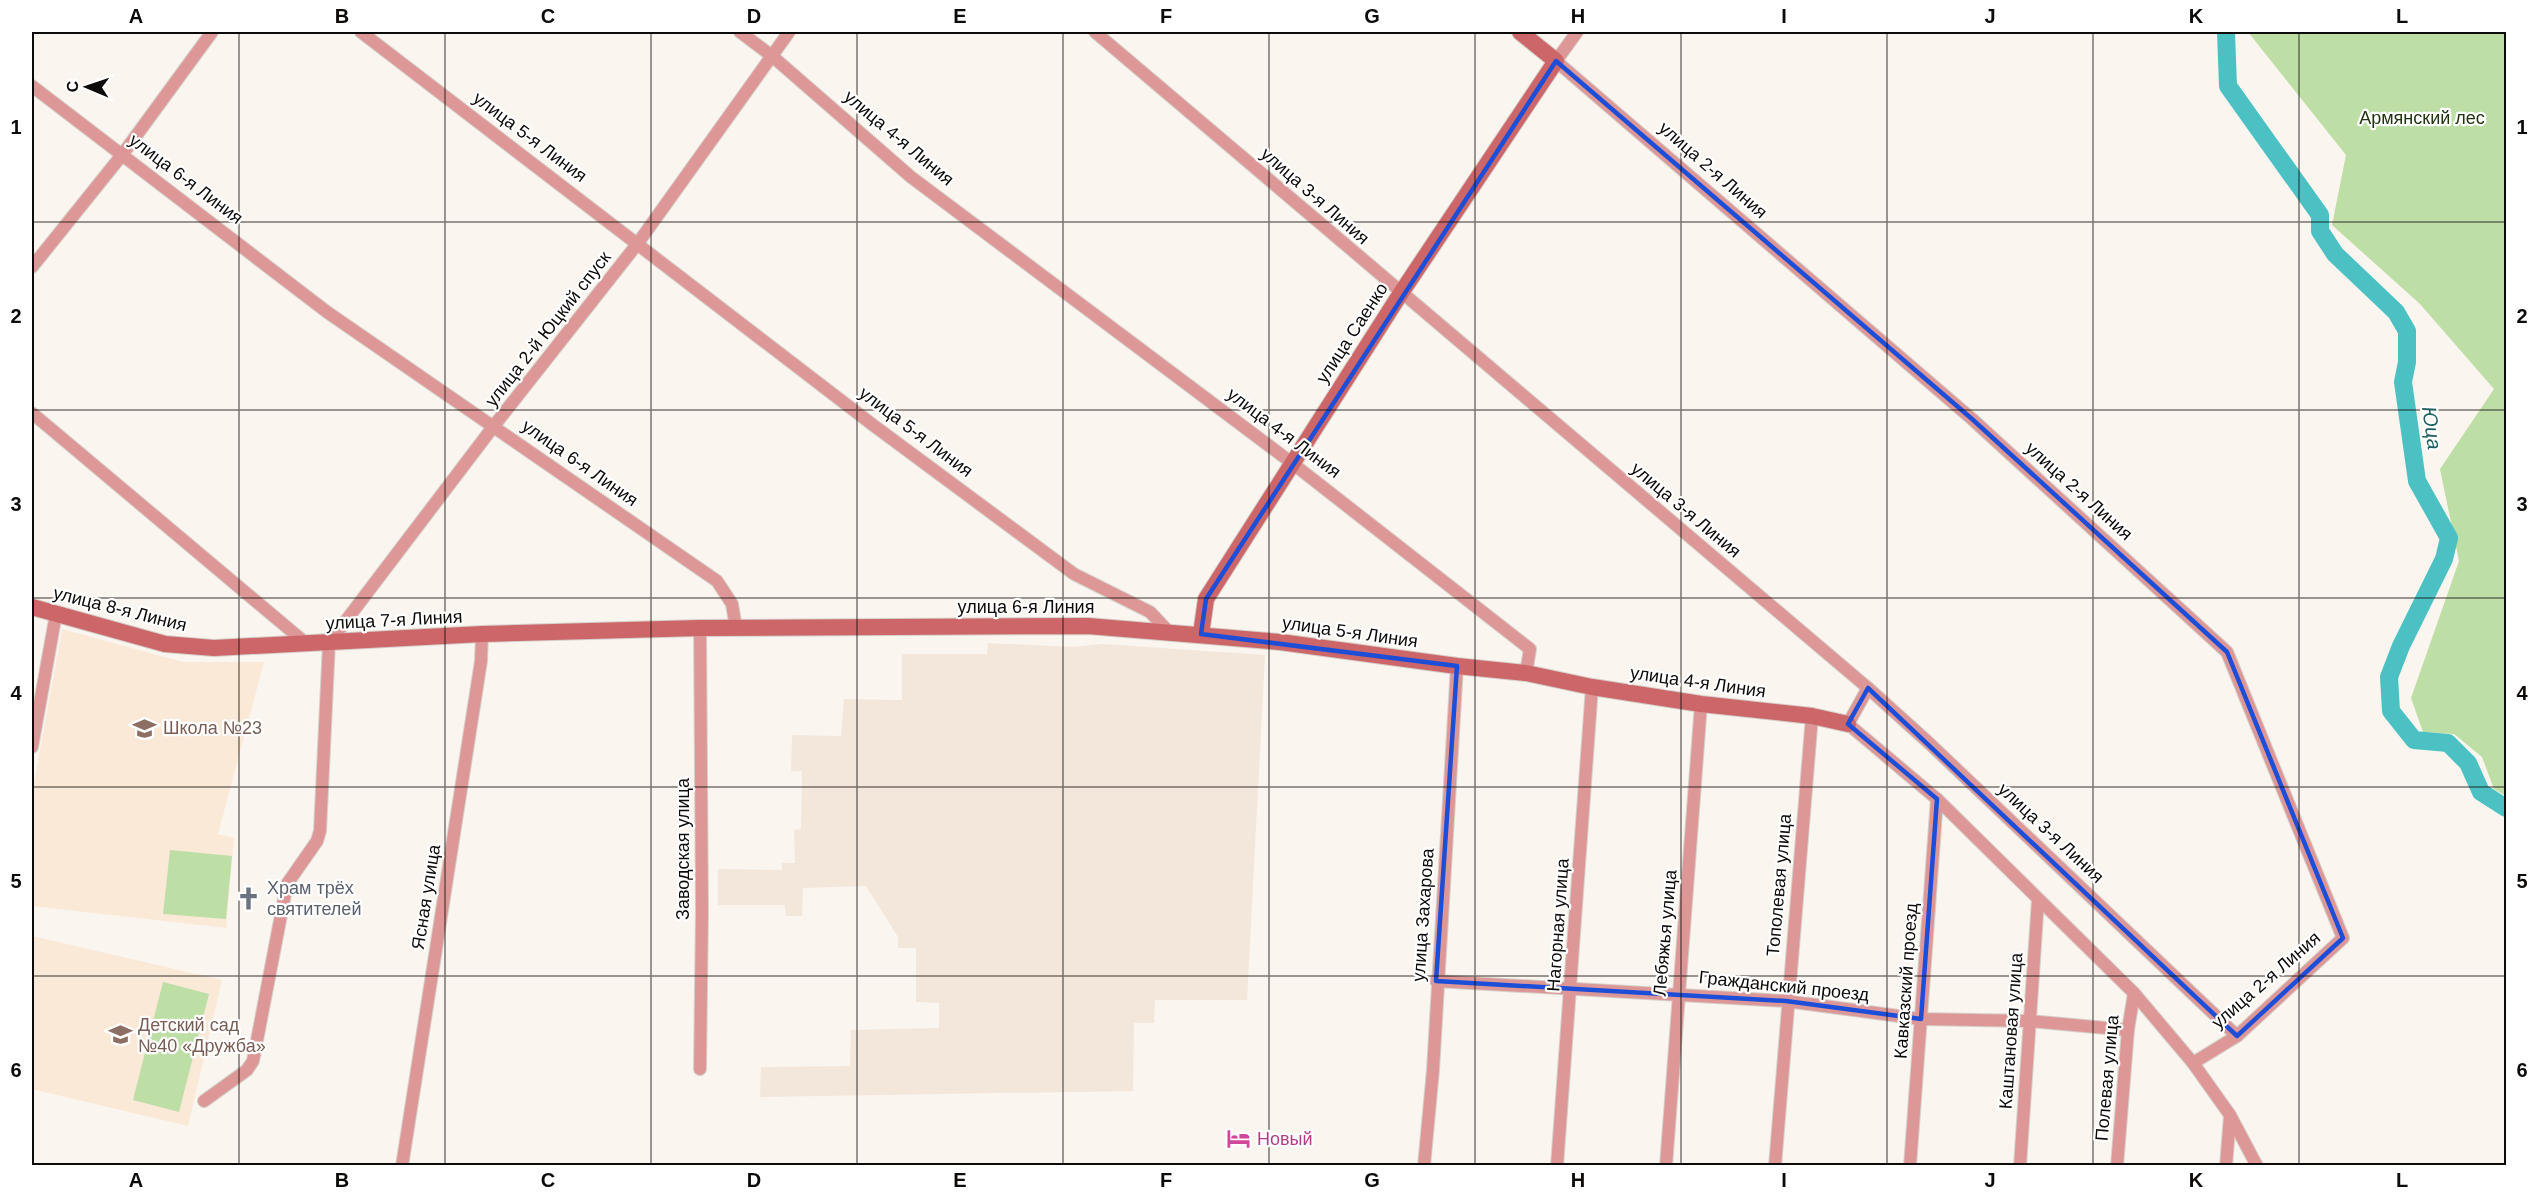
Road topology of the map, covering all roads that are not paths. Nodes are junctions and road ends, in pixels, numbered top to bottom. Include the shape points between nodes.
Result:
1 (212, 32) edge
2 (361, 32) edge
3 (740, 32) edge
4 (789, 32) edge
5 (1095, 32) edge
6 (1520, 32) edge
7 (1577, 32) edge
8 (772, 56) junction
9 (1556, 61) junction
10 (32, 86) edge
11 (122, 155) junction
12 (638, 243) junction
13 (32, 267) edge
14 (1401, 293) junction
15 (32, 413) edge
16 (493, 427) junction
17 (1292, 463) junction
18 (32, 607) edge
19 (56, 614) junction
20 (700, 628) junction
21 (736, 628) junction
22 (1169, 632) junction
23 (482, 634) junction
24 (1201, 634) junction
25 (329, 643) junction
26 (308, 645) junction
27 (1457, 666) junction
28 (1526, 673) junction
29 (1592, 687) junction
30 (1868, 688) junction
31 (1701, 704) junction
32 (1812, 716) junction
33 (1848, 724) junction
34 (32, 747) edge
35 (1937, 799) junction
36 (2038, 900) junction
37 (1436, 981) junction
38 (1571, 989) junction
39 (2134, 993) junction
40 (1678, 994) junction
41 (1786, 1001) junction
42 (1921, 1019) junction
43 (2030, 1021) junction
44 (2128, 1030) junction
45 (2237, 1036) junction
46 (2193, 1063) junction
47 (700, 1069) dead end
48 (204, 1101) dead end
49 (2230, 1115) junction
50 (402, 1166) edge
51 (1424, 1166) edge
52 (1557, 1166) edge
53 (1666, 1166) edge
54 (1775, 1166) edge
55 (1910, 1166) edge
56 (2020, 1166) edge
57 (2117, 1166) edge
58 (2226, 1166) edge
59 (2257, 1166) edge

1 - 11 street
2 - 12 street, улица 5-я Линия
3 - 8 street, улица 4-я Линия
4 - 8 street, улица 2-й Юцкий спуск
5 - 14 street, улица 3-я Линия
6 - 9 street, улица 2-я Линия
7 - 9 street
8 - 12 street, улица 2-й Юцкий спуск
8 - 17 street, улица 4-я Линия via 911,177
9 - 14 street, улица Саенко
9 - 45 street, улица 2-я Линия via 1972,419 2227,652 2343,938
10 - 11 street, улица 6-я Линия
11 - 13 street
11 - 16 street, улица 6-я Линия via 327,312
12 - 16 street, улица 2-й Юцкий спуск
12 - 22 street, улица 5-я Линия via 1074,574 1150,612
14 - 17 street, улица Саенко
14 - 30 street, улица 3-я Линия
15 - 26 street, улица 7-я Линия
16 - 21 street, улица 6-я Линия via 717,581 732,604
16 - 25 street, улица 2-й Юцкий спуск
17 - 24 street, улица Саенко via 1206,599
17 - 28 street, улица 4-я Линия via 1530,648
18 - 19 street, улица 8-я Линия
19 - 26 street, улица 8-я Линия via 149,640 190,647
19 - 34 street
20 - 21 street, улица 7-я Линия
20 - 23 street, улица 7-я Линия
20 - 47 street, Заводская улица
21 - 22 street, улица 6-я Линия via 1088,626
22 - 24 street, улица 5-я Линия
23 - 25 street, улица 7-я Линия
23 - 50 street, Ясная улица via 482,661
24 - 27 street, улица 5-я Линия
25 - 26 street, улица 7-я Линия
25 - 48 street via 317,842 287,884 253,1061 247,1070
27 - 28 street, улица 5-я Линия
27 - 37 street, улица Захарова
28 - 29 street, улица 4-я Линия
29 - 31 street, улица 4-я Линия
29 - 38 street, Нагорная улица
30 - 33 street
30 - 45 street, улица 3-я Линия
31 - 32 street, улица 4-я Линия
31 - 40 street, Лебяжья улица
32 - 33 street, улица 4-я Линия
32 - 41 street, Тополевая улица
33 - 35 street
35 - 36 street
35 - 42 street, Кавказский проезд
36 - 39 street
36 - 43 street, Каштановая улица
37 - 38 street, Гражданский проезд
37 - 51 street, улица Захарова
38 - 40 street, Гражданский проезд
38 - 52 street, Нагорная улица
39 - 44 street, Полевая улица
39 - 46 street
40 - 41 street, Гражданский проезд
40 - 53 street, Лебяжья улица
41 - 42 street, Гражданский проезд
41 - 54 street, Тополевая улица
42 - 43 street, Гражданский проезд
42 - 55 street, Кавказский проезд
43 - 44 street, Гражданский проезд
43 - 56 street, Каштановая улица
44 - 57 street, Полевая улица
45 - 46 street, улица 2-я Линия
46 - 49 street
49 - 58 street
49 - 59 street

